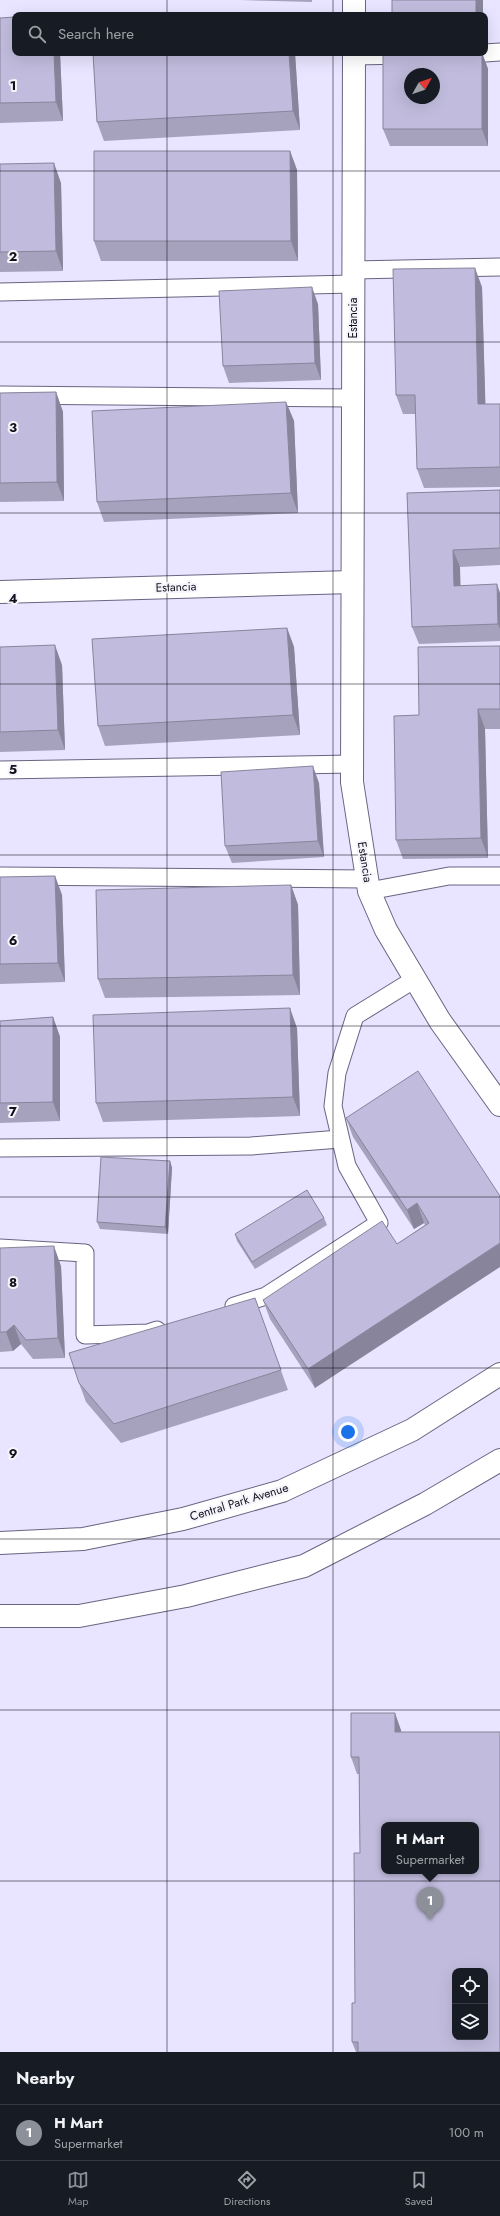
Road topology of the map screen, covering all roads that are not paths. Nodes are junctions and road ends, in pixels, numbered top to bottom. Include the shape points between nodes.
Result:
1 (354, 0) edge
2 (354, 12) edge
3 (500, 52) edge
4 (488, 53) edge
5 (354, 56) edge
6 (500, 267) edge
7 (353, 277) junction
8 (0, 292) edge
9 (0, 395) edge
10 (353, 398) junction
11 (352, 582) junction
12 (0, 592) edge
13 (352, 764) junction
14 (0, 770) edge
15 (0, 876) edge
16 (500, 876) edge
17 (368, 885) junction
18 (415, 979) junction
19 (500, 1105) edge
20 (340, 1139) junction
21 (0, 1148) edge
22 (0, 1248) edge
23 (222, 1310) edge
24 (170, 1326) edge
25 (500, 1374) edge
26 (500, 1460) edge
27 (0, 1543) edge
28 (0, 1616) edge

1 - 2 street
3 - 4 lane
5 - 7 street, Estancia
6 - 7 lane
7 - 8 lane
7 - 10 street, Estancia
9 - 10 lane
10 - 11 street, Estancia
11 - 12 street, Estancia
11 - 13 street, Estancia
13 - 14 lane
13 - 17 street, Estancia via 352,782
15 - 17 lane
16 - 17 lane via 449,876
17 - 18 street, Estancia via 386,930
18 - 19 street, Estancia via 440,1021
18 - 20 lane via 355,1016 337,1073 333,1106
20 - 21 lane via 251,1146
20 - 23 lane via 347,1166 379,1223 266,1296
22 - 24 lane via 85,1253 85,1335 148,1333
25 - 27 street, Central Park Avenue via 412,1430 282,1491 183,1519 83,1539
26 - 28 street via 425,1504 304,1566 186,1596 79,1616

